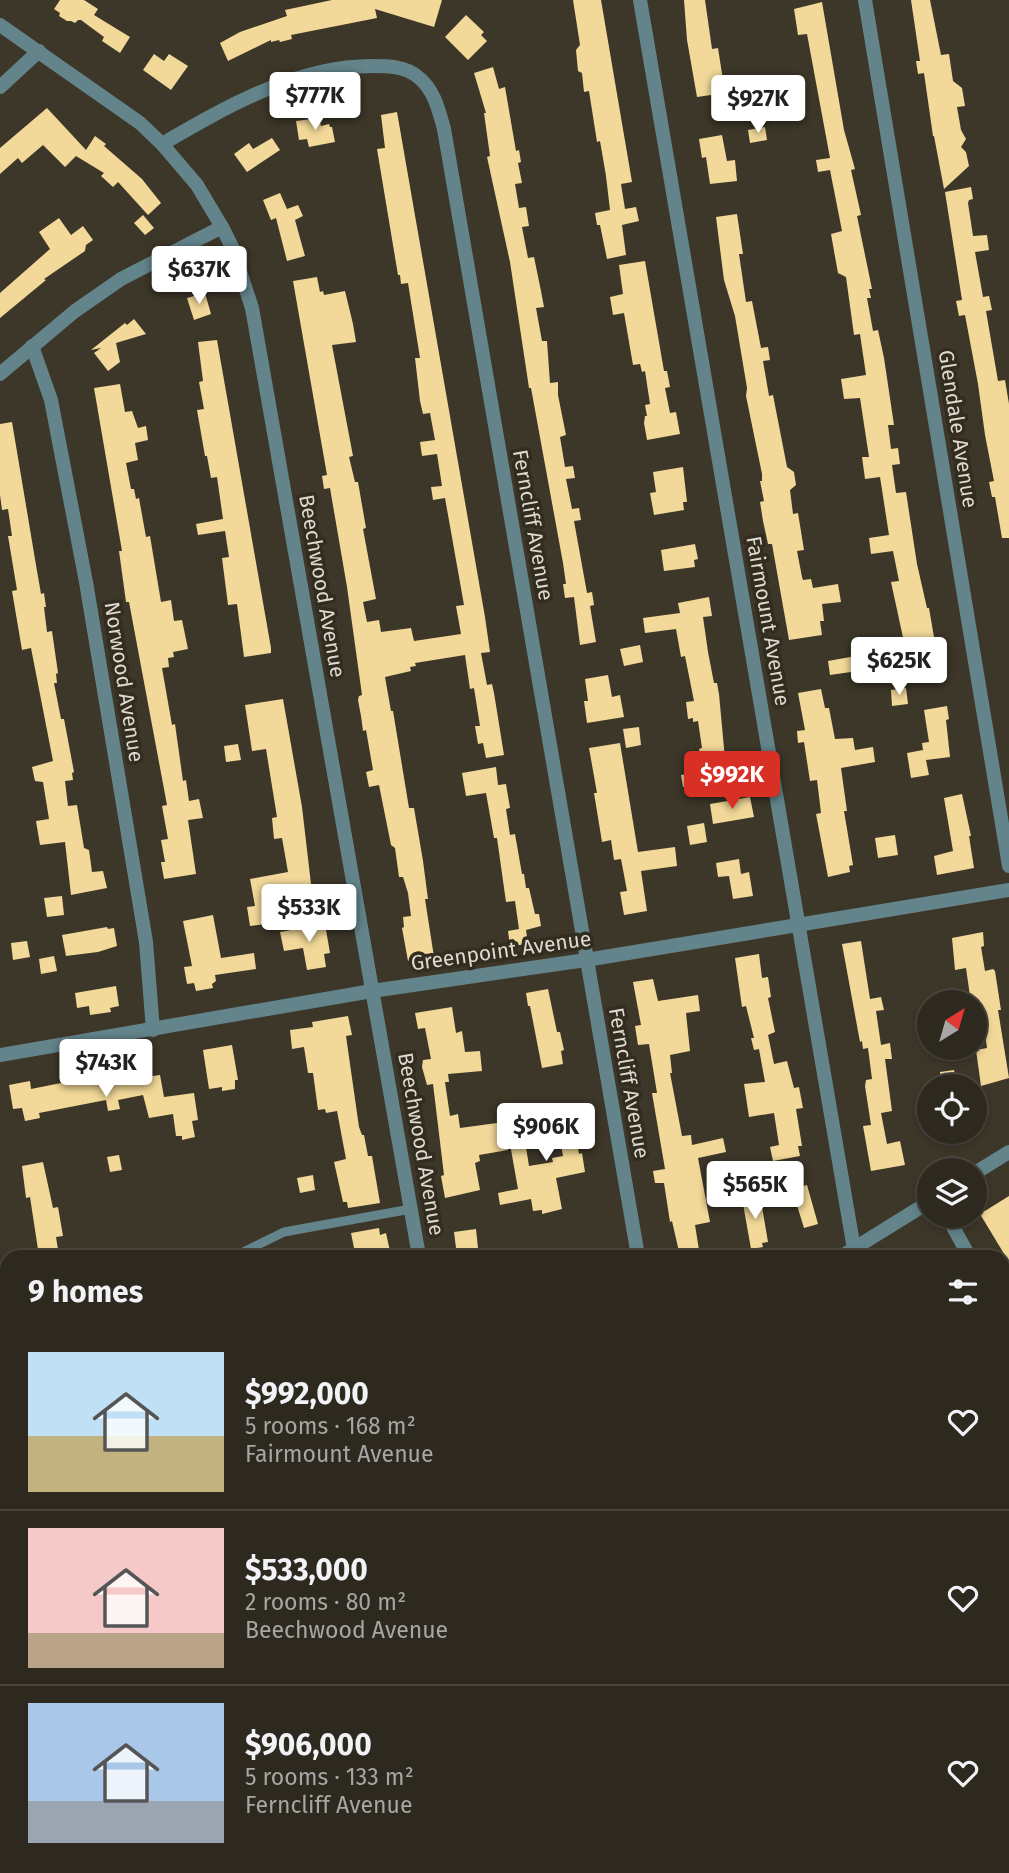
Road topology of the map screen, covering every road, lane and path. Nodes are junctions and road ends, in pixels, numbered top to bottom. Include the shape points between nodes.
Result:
1 (640, 0) edge
2 (865, 0) edge
3 (0, 25) edge
4 (39, 51) junction
5 (0, 87) edge
6 (162, 144) junction
7 (222, 227) junction
8 (32, 346) junction
9 (0, 374) edge
10 (1009, 866) edge
11 (1009, 890) edge
12 (799, 925) junction
13 (586, 960) junction
14 (372, 991) junction
15 (153, 1030) junction
16 (0, 1055) edge
17 (1009, 1152) edge
18 (987, 1166) edge
19 (411, 1209) junction
20 (917, 1210) edge
21 (954, 1228) edge
22 (248, 1250) edge
23 (418, 1250) edge
24 (637, 1250) edge
25 (848, 1250) edge
26 (853, 1250) edge
27 (967, 1250) edge

1 - 12 street, Fairmount Avenue
2 - 10 street, Glendale Avenue
3 - 4 street, Beechwood Avenue
4 - 5 street
4 - 6 street, Beechwood Avenue
6 - 7 street, Beechwood Avenue via 197,185
6 - 13 street, Ferncliff Avenue via 260,92 318,72 396,66 418,77 434,98 444,129
7 - 8 street via 121,279
7 - 14 street, Beechwood Avenue via 252,309
8 - 9 street
8 - 15 street, Norwood Avenue via 51,400 86,582 146,942
11 - 12 street, Greenpoint Avenue
12 - 13 street, Greenpoint Avenue
12 - 25 street, Fairmount Avenue
13 - 14 street, Greenpoint Avenue
13 - 24 street, Ferncliff Avenue
14 - 15 street, Greenpoint Avenue
14 - 19 street, Beechwood Avenue
15 - 16 street, Greenpoint Avenue
17 - 18 street
19 - 22 lane via 285,1232
19 - 23 street, Beechwood Avenue
20 - 26 street
21 - 27 street

